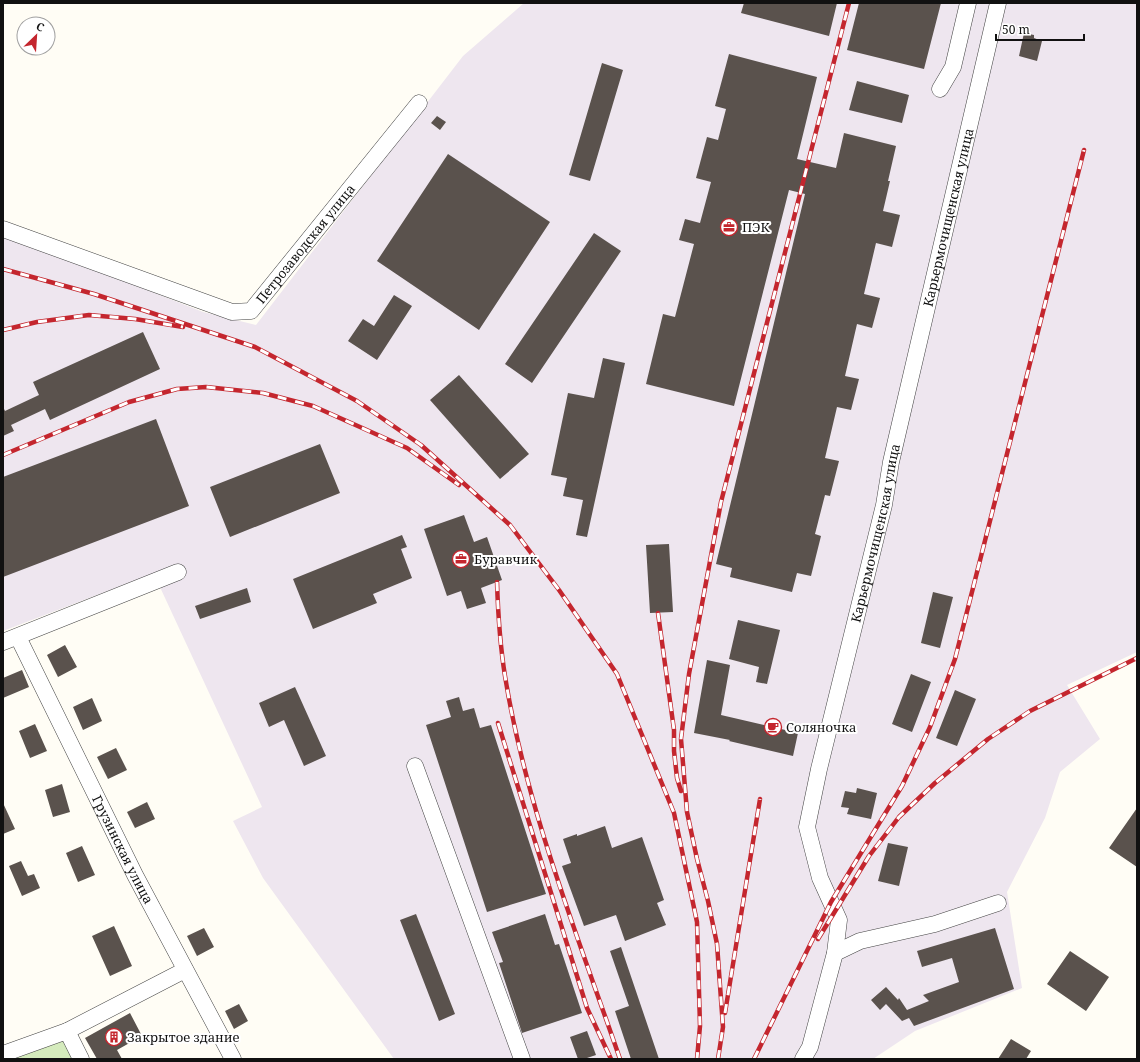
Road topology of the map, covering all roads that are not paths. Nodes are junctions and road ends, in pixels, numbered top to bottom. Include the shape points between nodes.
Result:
1 (968, 3) edge
2 (998, 3) edge
3 (940, 89) dead end
4 (419, 103) dead end
5 (3, 229) edge
6 (178, 572) dead end
7 (18, 636) junction
8 (3, 642) edge
9 (415, 766) dead end
10 (998, 903) dead end
11 (836, 954) junction
12 (185, 970) junction
13 (67, 1031) junction
14 (3, 1054) edge
15 (81, 1059) edge
16 (233, 1059) edge
17 (522, 1059) edge
18 (803, 1059) edge

1 - 3 street via 953,67
2 - 11 street, Карьермочищенская улица via 808,827 820,878 839,920
4 - 5 street, Петрозаводская улица via 251,311 232,312
6 - 7 street
7 - 8 street
7 - 12 street, Грузинская улица via 135,876
9 - 17 street
10 - 11 street via 934,924 860,941
11 - 18 street, Карьермочищенская улица via 810,1047
12 - 13 street
12 - 16 street, Грузинская улица
13 - 14 street
13 - 15 street

